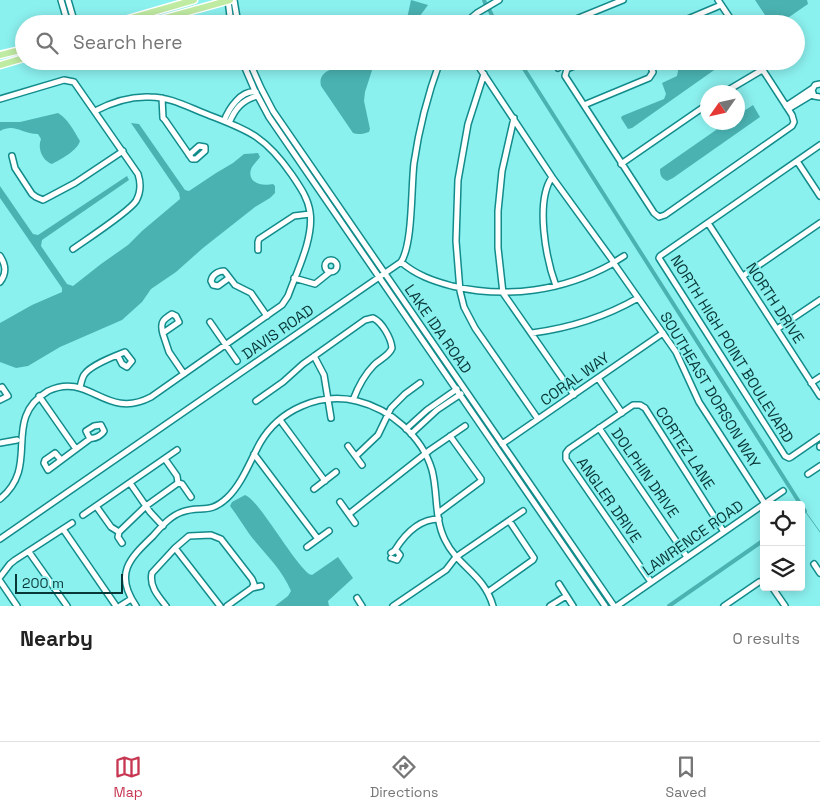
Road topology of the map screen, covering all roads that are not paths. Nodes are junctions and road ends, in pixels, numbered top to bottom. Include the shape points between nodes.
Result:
1 (61, 0) edge
2 (68, 0) edge
3 (194, 0) edge
4 (229, 0) edge
5 (234, 0) edge
6 (499, 0) edge
7 (620, 1) edge
8 (719, 3) edge
9 (65, 15) edge
10 (72, 15) edge
11 (142, 15) edge
12 (176, 15) edge
13 (230, 15) edge
14 (236, 15) edge
15 (475, 15) edge
16 (586, 15) edge
17 (694, 15) edge
18 (728, 15) edge
19 (15, 52) edge
20 (0, 56) edge
21 (15, 61) edge
22 (0, 65) edge
23 (246, 70) edge
24 (253, 70) edge
25 (437, 70) edge
26 (481, 70) edge
27 (566, 70) edge
28 (651, 70) edge
29 (762, 70) joint
30 (484, 74) junction
31 (820, 84) edge
32 (737, 85) edge
33 (813, 91) junction
34 (256, 94) junction
35 (820, 97) edge
36 (162, 98) junction
37 (0, 99) edge
38 (268, 103) junction
39 (584, 105) junction
40 (787, 108) junction
41 (700, 110) edge
42 (95, 111) junction
43 (514, 118) junction
44 (227, 122) junction
45 (820, 145) edge
46 (123, 151) junction
47 (189, 155) dead end
48 (12, 156) dead end
49 (797, 161) junction
50 (621, 164) junction
51 (552, 177) junction
52 (315, 185) junction
53 (327, 190) junction
54 (820, 196) edge
55 (310, 214) junction
56 (708, 222) junction
57 (820, 223) edge
58 (73, 249) dead end
59 (258, 250) dead end
60 (0, 256) edge
61 (624, 256) dead end
62 (401, 262) junction
63 (614, 263) junction
64 (330, 272) dead end
65 (385, 274) junction
66 (742, 276) junction
67 (229, 278) dead end
68 (294, 278) junction
69 (379, 278) junction
70 (0, 282) edge
71 (556, 286) junction
72 (459, 288) junction
73 (503, 292) junction
74 (638, 298) junction
75 (820, 300) edge
76 (267, 316) junction
77 (210, 322) dead end
78 (777, 329) junction
79 (163, 333) dead end
80 (663, 333) junction
81 (532, 334) junction
82 (225, 344) junction
83 (118, 356) dead end
84 (314, 356) junction
85 (237, 361) dead end
86 (184, 374) junction
87 (820, 377) edge
88 (598, 378) junction
89 (420, 383) dead end
90 (811, 383) junction
91 (462, 386) junction
92 (80, 387) junction
93 (0, 388) edge
94 (456, 389) junction
95 (465, 391) junction
96 (574, 394) junction
97 (460, 395) junction
98 (40, 396) junction
99 (820, 396) edge
100 (328, 399) junction
101 (0, 400) edge
102 (353, 400) junction
103 (256, 401) dead end
104 (622, 412) junction
105 (388, 415) junction
106 (331, 418) dead end
107 (280, 420) junction
108 (538, 420) junction
109 (465, 426) dead end
110 (599, 428) junction
111 (406, 429) junction
112 (411, 434) junction
113 (450, 436) junction
114 (820, 437) edge
115 (90, 439) dead end
116 (17, 440) junction
117 (0, 442) edge
118 (502, 444) junction
119 (348, 446) dead end
120 (76, 449) junction
121 (177, 450) dead end
122 (254, 454) junction
123 (426, 455) junction
124 (356, 456) junction
125 (165, 458) junction
126 (61, 460) dead end
127 (362, 465) dead end
128 (820, 466) edge
129 (336, 472) dead end
130 (808, 474) dead end
131 (324, 481) junction
132 (130, 483) junction
133 (178, 483) junction
134 (314, 489) dead end
135 (783, 491) dead end
136 (191, 497) dead end
137 (0, 499) edge
138 (763, 501) edge
139 (769, 501) edge
140 (340, 502) dead end
141 (96, 506) junction
142 (146, 506) junction
143 (760, 507) edge
144 (523, 511) dead end
145 (348, 514) junction
146 (83, 515) dead end
147 (438, 516) junction
148 (72, 522) dead end
149 (355, 522) dead end
150 (508, 522) junction
151 (163, 526) junction
152 (63, 529) junction
153 (329, 531) dead end
154 (119, 532) junction
155 (724, 532) junction
156 (318, 539) junction
157 (0, 540) edge
158 (122, 543) dead end
159 (307, 547) dead end
160 (176, 548) junction
161 (29, 552) junction
162 (392, 554) dead end
163 (456, 557) junction
164 (688, 557) junction
165 (814, 564) dead end
166 (820, 573) edge
167 (0, 577) edge
168 (0, 581) edge
169 (651, 582) junction
170 (760, 582) edge
171 (559, 584) dead end
172 (261, 586) dead end
173 (252, 588) junction
174 (775, 591) edge
175 (488, 592) junction
176 (566, 596) junction
177 (357, 598) dead end
178 (131, 599) junction
179 (17, 606) edge
180 (67, 606) edge
181 (116, 606) edge
182 (120, 606) edge
183 (136, 606) edge
184 (166, 606) edge
185 (220, 606) edge
186 (227, 606) edge
187 (362, 606) edge
188 (393, 606) edge
189 (493, 606) edge
190 (550, 606) edge
191 (573, 606) edge
192 (606, 606) edge
193 (615, 606) edge
194 (724, 606) edge
195 (785, 606) edge

1 - 9 street
2 - 10 street
3 - 11 main road
4 - 12 main road
4 - 13 street
5 - 14 street
6 - 15 street
7 - 16 street
8 - 17 street
8 - 18 street
19 - 20 main road
21 - 22 main road
23 - 34 street, LAKE IDA ROAD
24 - 38 street, LAKE IDA ROAD
25 - 62 street via 419,134 407,246
26 - 30 street, SOUTHEAST DORSON WAY
27 - 39 street via 565,76
28 - 39 street via 649,78
29 - 32 street
29 - 40 street
30 - 43 street, SOUTHEAST DORSON WAY
30 - 72 street via 468,124 458,180 456,242
31 - 33 street via 815,85
33 - 35 street via 816,97
33 - 40 street
34 - 38 street
34 - 44 street via 241,104
34 - 52 street, LAKE IDA ROAD
36 - 42 street via 123,100
36 - 44 street
36 - 47 street via 163,118
37 - 42 street via 64,80 72,81
38 - 53 street, LAKE IDA ROAD
39 - 50 street
40 - 50 street via 794,122 792,126 665,215 657,216
41 - 50 street
42 - 46 street
43 - 51 street, SOUTHEAST DORSON WAY
43 - 73 street via 502,171 498,211
44 - 55 street via 254,134 276,153 303,191
45 - 49 street, NORTH HIGH POINT BOULEVARD
46 - 48 street via 43,200 32,194
46 - 58 street via 136,170 140,191 133,204
49 - 54 street
49 - 56 street, NORTH HIGH POINT BOULEVARD
51 - 63 street, SOUTHEAST DORSON WAY
51 - 71 street via 545,201 544,237 547,260
52 - 53 street
52 - 69 street, LAKE IDA ROAD
53 - 65 street, LAKE IDA ROAD
55 - 59 street via 292,217 259,239
55 - 68 street via 310,232
56 - 66 street, NORTH DRIVE
56 - 114 street, NORTH HIGH POINT BOULEVARD via 660,256 660,262 784,456 791,457
57 - 66 street
60 - 70 street via 5,266
61 - 63 street
62 - 65 street, DAVIS ROAD
62 - 72 street via 422,276
63 - 71 street
63 - 74 street, SOUTHEAST DORSON WAY
64 - 68 street via 315,284
65 - 69 street, DAVIS ROAD
65 - 91 street, LAKE IDA ROAD
66 - 78 street, NORTH DRIVE
67 - 76 street via 237,287 251,293
68 - 76 street via 286,301
69 - 94 street, LAKE IDA ROAD
69 - 157 street, DAVIS ROAD
71 - 73 street
72 - 73 street
72 - 108 street via 470,319
73 - 81 street
74 - 80 street, SOUTHEAST DORSON WAY
74 - 81 street via 589,321
75 - 78 street
76 - 82 street
77 - 82 street
78 - 90 street, NORTH DRIVE
79 - 86 street
80 - 88 street, CORAL WAY
80 - 138 street, SOUTHEAST DORSON WAY via 700,402
81 - 96 street
82 - 85 street
82 - 86 street
83 - 92 street via 109,357 86,374
84 - 100 street via 324,376
84 - 102 street via 366,320 373,318 379,322 391,342 391,351 367,373
84 - 103 street
86 - 92 street via 151,397 133,403 108,401
87 - 90 street
88 - 96 street, CORAL WAY
88 - 104 street
89 - 105 street via 398,401
90 - 99 street, NORTH DRIVE
91 - 94 street
91 - 95 street, LAKE IDA ROAD
92 - 98 street via 62,386
93 - 101 street via 8,396
94 - 97 street, LAKE IDA ROAD
94 - 111 street
95 - 97 street
95 - 118 street, LAKE IDA ROAD
96 - 108 street, CORAL WAY
97 - 112 street
97 - 192 street, LAKE IDA ROAD
98 - 116 street via 20,417
98 - 120 street
100 - 102 street
100 - 106 street
100 - 107 street via 304,405
102 - 105 street
104 - 110 street
104 - 155 street, CORTEZ LANE via 632,405 640,405 650,416
105 - 111 street
105 - 124 street via 378,435
107 - 122 street via 266,434
107 - 131 street
108 - 118 street, CORAL WAY
109 - 113 street
110 - 164 street, DOLPHIN DRIVE
110 - 169 street, ANGLER DRIVE via 569,449 567,461
111 - 112 street
112 - 123 street
113 - 123 street
113 - 147 street via 481,481
115 - 120 street
116 - 117 street
116 - 137 street via 18,473 10,489
118 - 193 street, LAKE IDA ROAD
119 - 124 street
120 - 126 street
121 - 125 street
122 - 151 street via 236,488 223,502 209,509 180,513
122 - 156 street
123 - 145 street
123 - 147 street via 432,470
124 - 127 street
125 - 132 street
125 - 133 street
128 - 130 street
129 - 131 street
131 - 134 street
132 - 141 street
132 - 142 street
133 - 136 street
133 - 142 street
135 - 139 street, LAWRENCE ROAD
140 - 145 street
141 - 146 street
141 - 154 street via 111,527
142 - 151 street
142 - 154 street
143 - 155 street, LAWRENCE ROAD
144 - 150 street
145 - 149 street
147 - 162 street via 408,532
147 - 163 street via 444,539
148 - 152 street
150 - 163 street
150 - 175 street via 534,558
151 - 178 street via 127,565 125,584
152 - 161 street
152 - 181 street
153 - 156 street
154 - 158 street
155 - 164 street, LAWRENCE ROAD
156 - 159 street
160 - 173 street via 192,535 214,535 223,541 252,579
160 - 184 street via 153,570 151,578
160 - 185 street
161 - 167 street via 10,564
161 - 180 street
163 - 175 street via 478,577
163 - 188 street via 446,570
164 - 169 street, LAWRENCE ROAD
165 - 166 street
168 - 179 street
169 - 193 street, LAWRENCE ROAD
170 - 194 street
171 - 176 street
172 - 173 street
173 - 186 street
174 - 195 street
175 - 189 street
176 - 190 street
176 - 191 street
177 - 187 street
178 - 182 street
178 - 183 street

